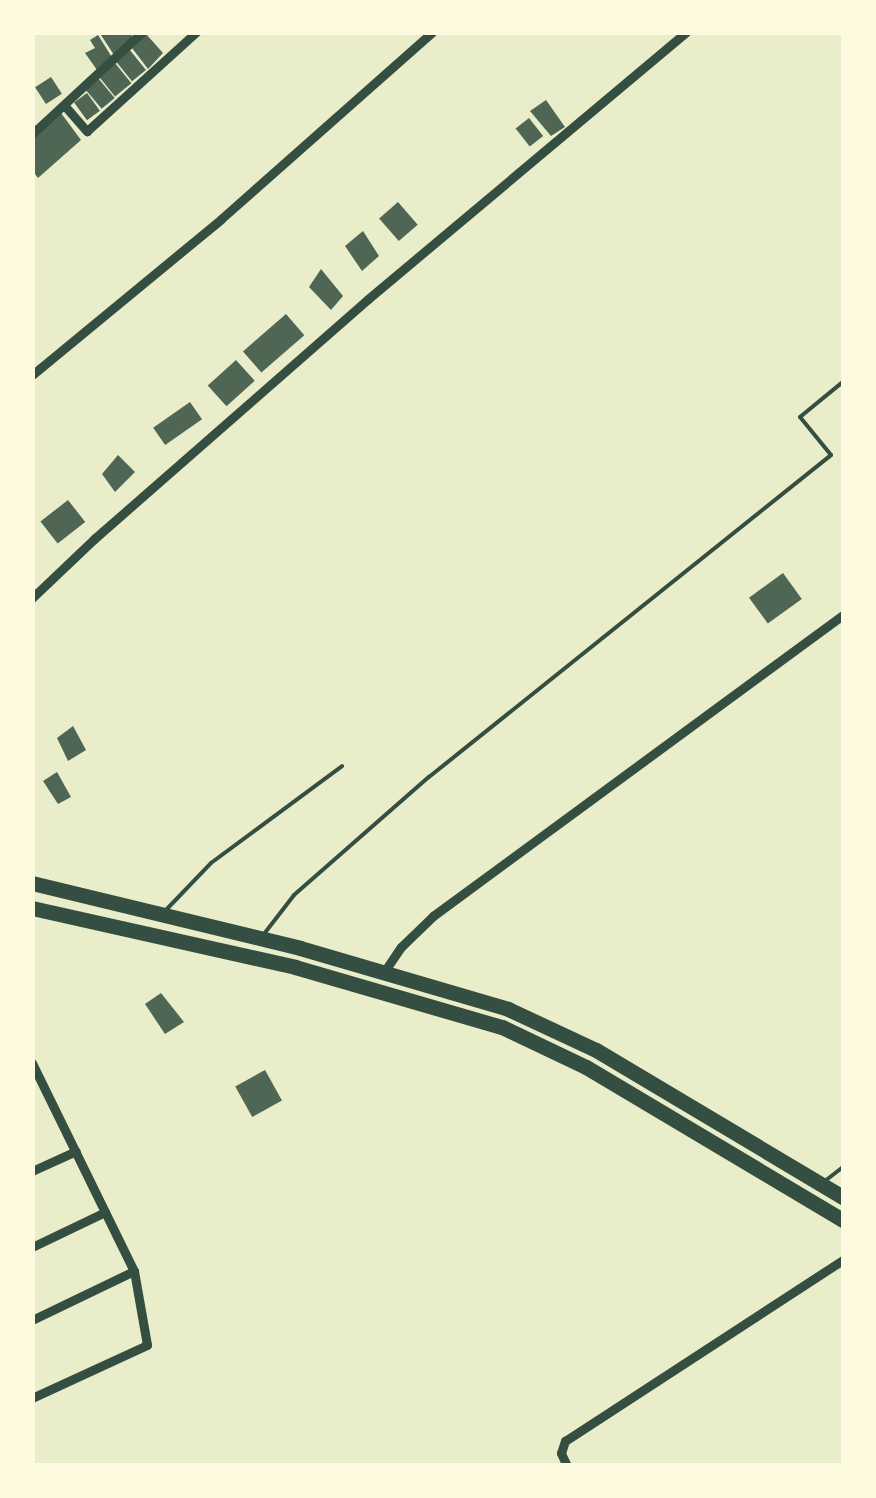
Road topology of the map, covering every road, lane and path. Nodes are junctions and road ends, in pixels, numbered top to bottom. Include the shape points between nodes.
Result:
1 (142, 32) edge
2 (196, 32) edge
3 (432, 32) edge
4 (686, 32) edge
5 (64, 105) junction
6 (32, 134) edge
7 (32, 374) edge
8 (844, 381) edge
9 (32, 598) edge
10 (844, 614) edge
11 (342, 766) dead end
12 (32, 884) edge
13 (32, 908) edge
14 (162, 914) junction
15 (262, 938) junction
16 (384, 972) junction
17 (32, 1063) edge
18 (76, 1151) junction
19 (844, 1166) edge
20 (32, 1171) edge
21 (821, 1184) junction
22 (844, 1198) edge
23 (106, 1212) junction
24 (844, 1220) edge
25 (32, 1246) edge
26 (844, 1259) edge
27 (134, 1271) junction
28 (32, 1320) edge
29 (32, 1398) edge
30 (567, 1466) edge

1 - 5 street
2 - 5 street via 87,131
3 - 7 street via 221,219
4 - 9 street via 368,298
5 - 6 street
8 - 15 lane via 800,416 831,455 429,777 294,895
10 - 16 street via 433,916
11 - 14 lane via 211,863
12 - 14 highway
13 - 24 highway via 295,966 502,1027 586,1067
14 - 15 highway
15 - 16 highway
16 - 21 highway via 508,1009 596,1050
17 - 18 street
18 - 20 street
18 - 23 street
19 - 21 lane
21 - 22 highway
23 - 25 street
23 - 27 street
26 - 30 street via 572,1436 562,1447
27 - 28 street
27 - 29 street via 147,1345

